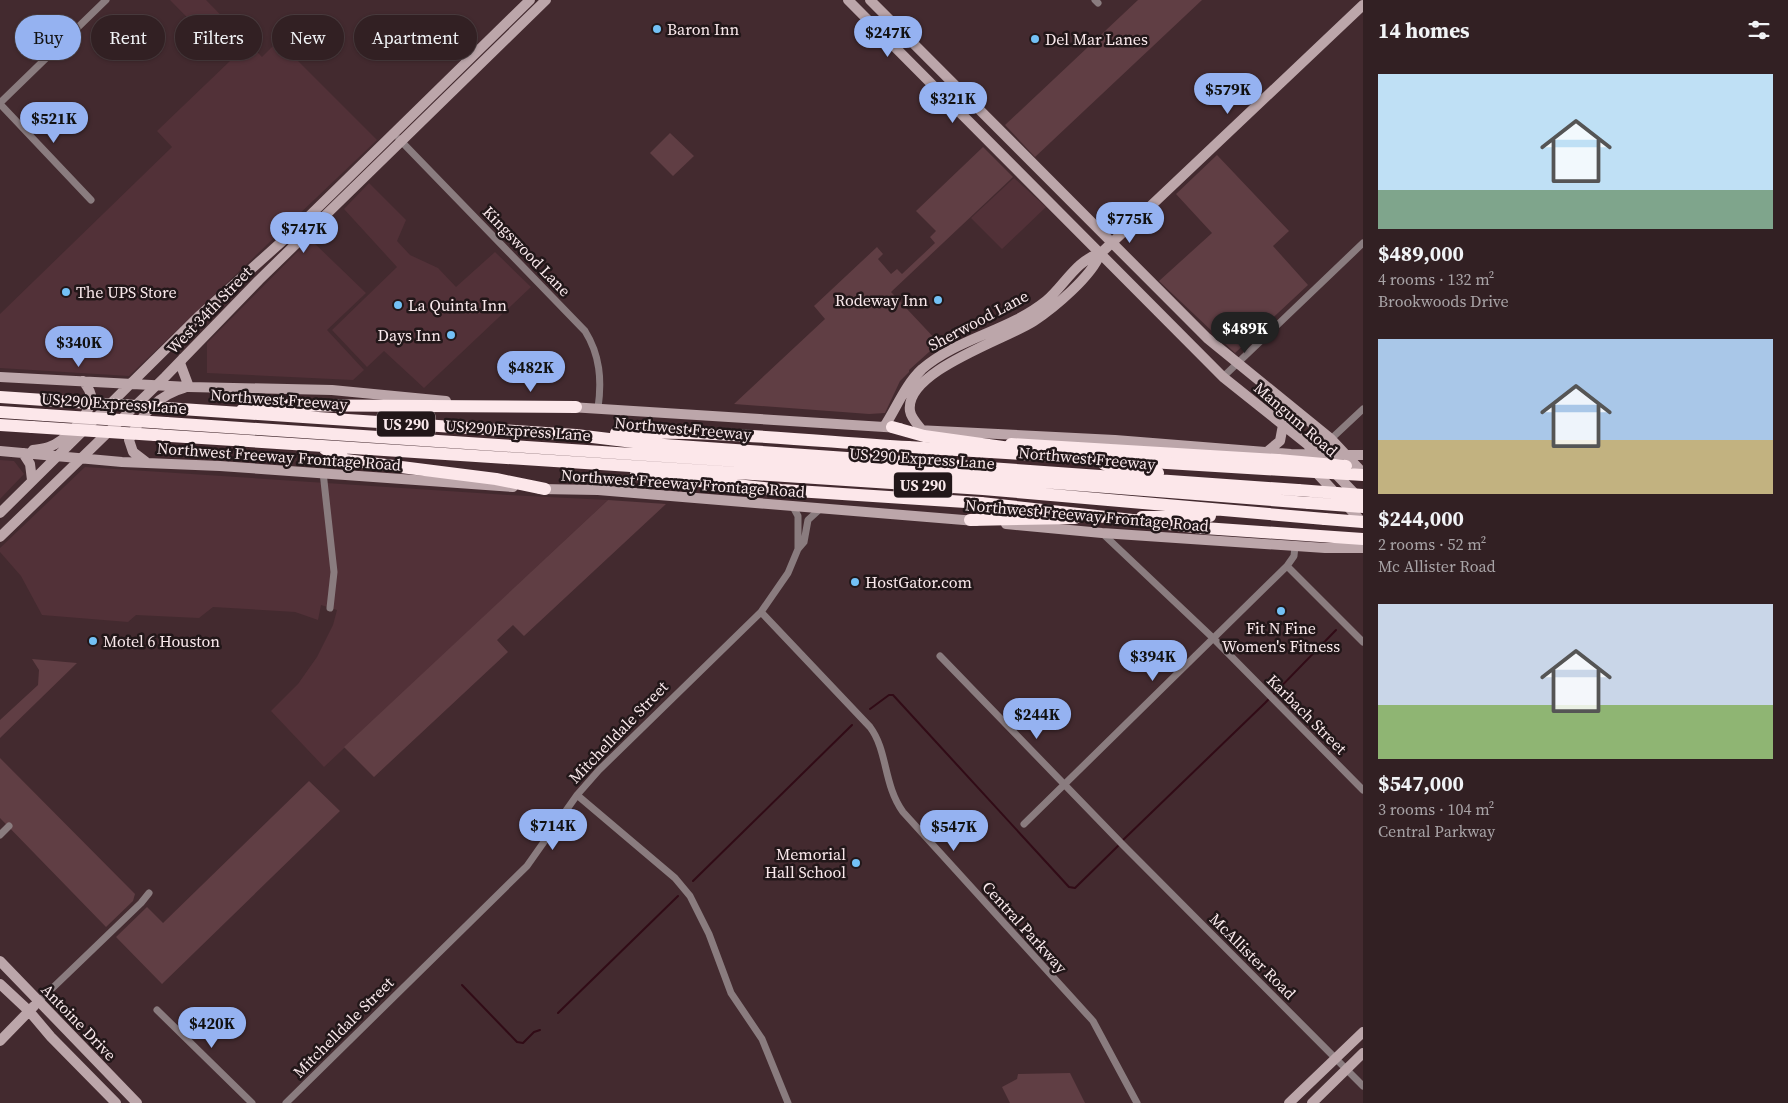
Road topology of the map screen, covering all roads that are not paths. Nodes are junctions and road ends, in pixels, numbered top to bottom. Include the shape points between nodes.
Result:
1 (106, 0) edge
2 (530, 0) edge
3 (546, 0) edge
4 (848, 0) edge
5 (870, 0) edge
6 (1363, 6) edge
7 (508, 22) junction
8 (895, 26) junction
9 (515, 31) junction
10 (885, 37) junction
11 (0, 104) edge
12 (394, 134) junction
13 (401, 142) junction
14 (356, 170) junction
15 (364, 177) junction
16 (1049, 181) junction
17 (1038, 190) junction
18 (91, 200) dead end
19 (1111, 243) junction
20 (1363, 243) edge
21 (1100, 254) junction
22 (251, 271) junction
23 (259, 280) junction
24 (1174, 305) junction
25 (198, 316) junction
26 (1162, 317) junction
27 (210, 331) junction
28 (183, 358) junction
29 (1237, 364) junction
30 (0, 377) edge
31 (1224, 377) junction
32 (83, 381) junction
33 (130, 382) junction
34 (158, 384) junction
35 (189, 386) junction
36 (0, 397) edge
37 (576, 407) junction
38 (598, 408) junction
39 (1363, 409) edge
40 (0, 412) edge
41 (236, 412) junction
42 (1283, 425) junction
43 (0, 426) edge
44 (888, 427) junction
45 (922, 430) junction
46 (576, 435) junction
47 (1331, 439) junction
48 (981, 443) junction
49 (318, 446) junction
50 (0, 451) edge
51 (1268, 451) junction
52 (22, 453) junction
53 (1291, 454) junction
54 (1318, 455) junction
55 (1363, 455) edge
56 (57, 456) junction
57 (1348, 456) junction
58 (82, 457) junction
59 (146, 462) junction
60 (603, 464) junction
61 (1363, 467) edge
62 (323, 472) junction
63 (1363, 474) edge
64 (32, 480) junction
65 (1194, 483) junction
66 (545, 489) junction
67 (1363, 495) edge
68 (1363, 502) edge
69 (792, 505) junction
70 (823, 507) junction
71 (1363, 507) edge
72 (0, 513) edge
73 (1242, 514) junction
74 (970, 520) junction
75 (1363, 522) edge
76 (1102, 533) junction
77 (0, 537) edge
78 (1363, 539) edge
79 (1363, 543) edge
80 (1295, 546) junction
81 (1348, 547) junction
82 (1363, 548) edge
83 (798, 550) junction
84 (1288, 566) junction
85 (330, 608) dead end
86 (761, 612) junction
87 (1213, 638) junction
88 (1363, 642) edge
89 (940, 656) dead end
90 (1065, 784) junction
91 (1363, 790) edge
92 (576, 795) junction
93 (1024, 824) dead end
94 (9, 826) dead end
95 (0, 834) edge
96 (149, 893) dead end
97 (0, 961) edge
98 (0, 984) edge
99 (38, 1002) junction
100 (157, 1010) dead end
101 (29, 1011) junction
102 (1363, 1032) edge
103 (0, 1041) edge
104 (1363, 1053) edge
105 (1336, 1059) junction
106 (1346, 1069) junction
107 (1363, 1086) edge
108 (123, 1089) junction
109 (115, 1101) edge
110 (137, 1103) edge
111 (252, 1103) edge
112 (286, 1103) edge
113 (788, 1103) edge
114 (1137, 1103) edge
115 (1290, 1103) edge
116 (1312, 1103) edge

1 - 11 street
2 - 7 main road, West 34th Street
3 - 9 main road, West 34th Street
4 - 10 main road, Mangum Road
5 - 8 main road, Mangum Road
6 - 19 main road, Sherwood Lane
7 - 9 main road
7 - 12 main road, West 34th Street
8 - 10 main road
8 - 16 main road, Mangum Road
9 - 13 main road, West 34th Street
10 - 17 main road, Mangum Road
11 - 18 street
12 - 13 street, Kingswood Lane
12 - 14 main road, West 34th Street
13 - 15 main road, West 34th Street
13 - 38 street, Kingswood Lane via 585,331 600,370
14 - 15 main road
14 - 22 main road, West 34th Street
15 - 23 main road, West 34th Street
16 - 17 main road
16 - 19 main road, Mangum Road
17 - 21 main road, Mangum Road
19 - 21 main road, Sherwood Lane
19 - 24 main road, Mangum Road
20 - 29 street
21 - 26 main road, Mangum Road
21 - 44 main road, Sherwood Lane via 1089,256 1047,300 1017,321 936,358 911,381
21 - 45 main road, Sherwood Lane via 1096,264 1048,312 938,369 918,387 910,402 910,412
22 - 23 main road
22 - 25 main road, West 34th Street
23 - 27 main road, West 34th Street
24 - 26 main road
24 - 29 main road, Mangum Road
25 - 27 main road
25 - 33 main road, West 34th Street
26 - 31 main road, Mangum Road
27 - 28 main road, West 34th Street
28 - 34 main road, West 34th Street
28 - 35 main road via 180,363
29 - 31 street
29 - 47 main road, Mangum Road
30 - 32 main road
31 - 42 main road, Mangum Road
32 - 33 main road
32 - 52 main road via 90,389 91,401 80,421 59,441
33 - 34 main road
33 - 56 main road, West 34th Street
34 - 35 main road
34 - 58 main road, West 34th Street
35 - 37 main road via 332,390 466,403
35 - 59 main road via 164,395 136,426 129,440 133,452
36 - 41 highway, Northwest Freeway / US 290, bridge
37 - 38 main road
37 - 41 highway via 257,405
38 - 44 main road
39 - 47 street
40 - 71 highway, US 290 Express Lane, bridge via 978,477
41 - 46 highway, Northwest Freeway / US 290
42 - 51 main road via 1280,442
42 - 54 main road, Mangum Road
43 - 49 highway, US 290, bridge
44 - 45 main road
44 - 48 highway via 924,436
45 - 51 main road
46 - 63 highway, bridge via 661,432
46 - 65 highway, Northwest Freeway / US 290 via 650,444
47 - 57 main road, Mangum Road
48 - 61 highway, bridge
48 - 65 highway via 1178,476
49 - 60 highway, US 290
49 - 66 highway via 346,460 496,479
50 - 52 main road, Northwest Freeway Frontage Road
51 - 53 main road
52 - 56 main road, Northwest Freeway Frontage Road
52 - 64 main road via 30,464
53 - 54 main road
53 - 75 main road via 1312,468
54 - 57 main road
54 - 68 main road, Mangum Road
55 - 57 main road
56 - 58 main road, Northwest Freeway Frontage Road
56 - 64 main road, West 34th Street
57 - 63 main road, Mangum Road
58 - 59 main road, Northwest Freeway Frontage Road
58 - 77 main road, West 34th Street
59 - 62 main road, Northwest Freeway Frontage Road
60 - 73 highway, US 290 via 983,489
60 - 78 highway, bridge via 620,473 740,486 981,503 1204,528
62 - 66 main road, Northwest Freeway Frontage Road
62 - 85 street via 334,572
64 - 72 main road, West 34th Street
65 - 67 highway, Northwest Freeway / US 290, bridge
66 - 69 main road, Northwest Freeway Frontage Road
69 - 70 main road, Northwest Freeway Frontage Road
69 - 83 street, Mitchelldale Street via 798,516
70 - 74 main road, Northwest Freeway Frontage Road
70 - 83 street, Mitchelldale Street via 808,520 804,542
73 - 74 highway
73 - 75 highway, US 290, bridge
74 - 76 main road, Northwest Freeway Frontage Road
76 - 80 main road, Northwest Freeway Frontage Road
76 - 87 street, Karbach Street
79 - 81 main road
80 - 81 main road, Northwest Freeway Frontage Road
80 - 84 street
81 - 82 main road, Northwest Freeway Frontage Road
83 - 86 street, Mitchelldale Street via 788,573
84 - 87 street
84 - 88 street
86 - 92 street, Mitchelldale Street
86 - 114 street, Central Parkway via 870,726 879,746 891,792 903,812 1093,1021
87 - 90 street
87 - 91 street, Karbach Street
89 - 90 street, McAllister Road
90 - 93 street
90 - 105 street, McAllister Road
92 - 112 street, Mitchelldale Street via 528,866
92 - 113 street via 668,872 690,896 709,934 731,993 762,1039
94 - 95 street
96 - 99 street
97 - 99 main road, Antoine Drive
98 - 101 main road, Antoine Drive
99 - 101 main road
99 - 108 main road, Antoine Drive
100 - 111 street
101 - 103 main road
101 - 109 main road, Antoine Drive via 50,1037
102 - 105 main road
104 - 106 main road
105 - 106 street, McAllister Road
105 - 115 main road
106 - 107 street, McAllister Road
106 - 116 main road
108 - 109 main road
108 - 110 main road, Antoine Drive

